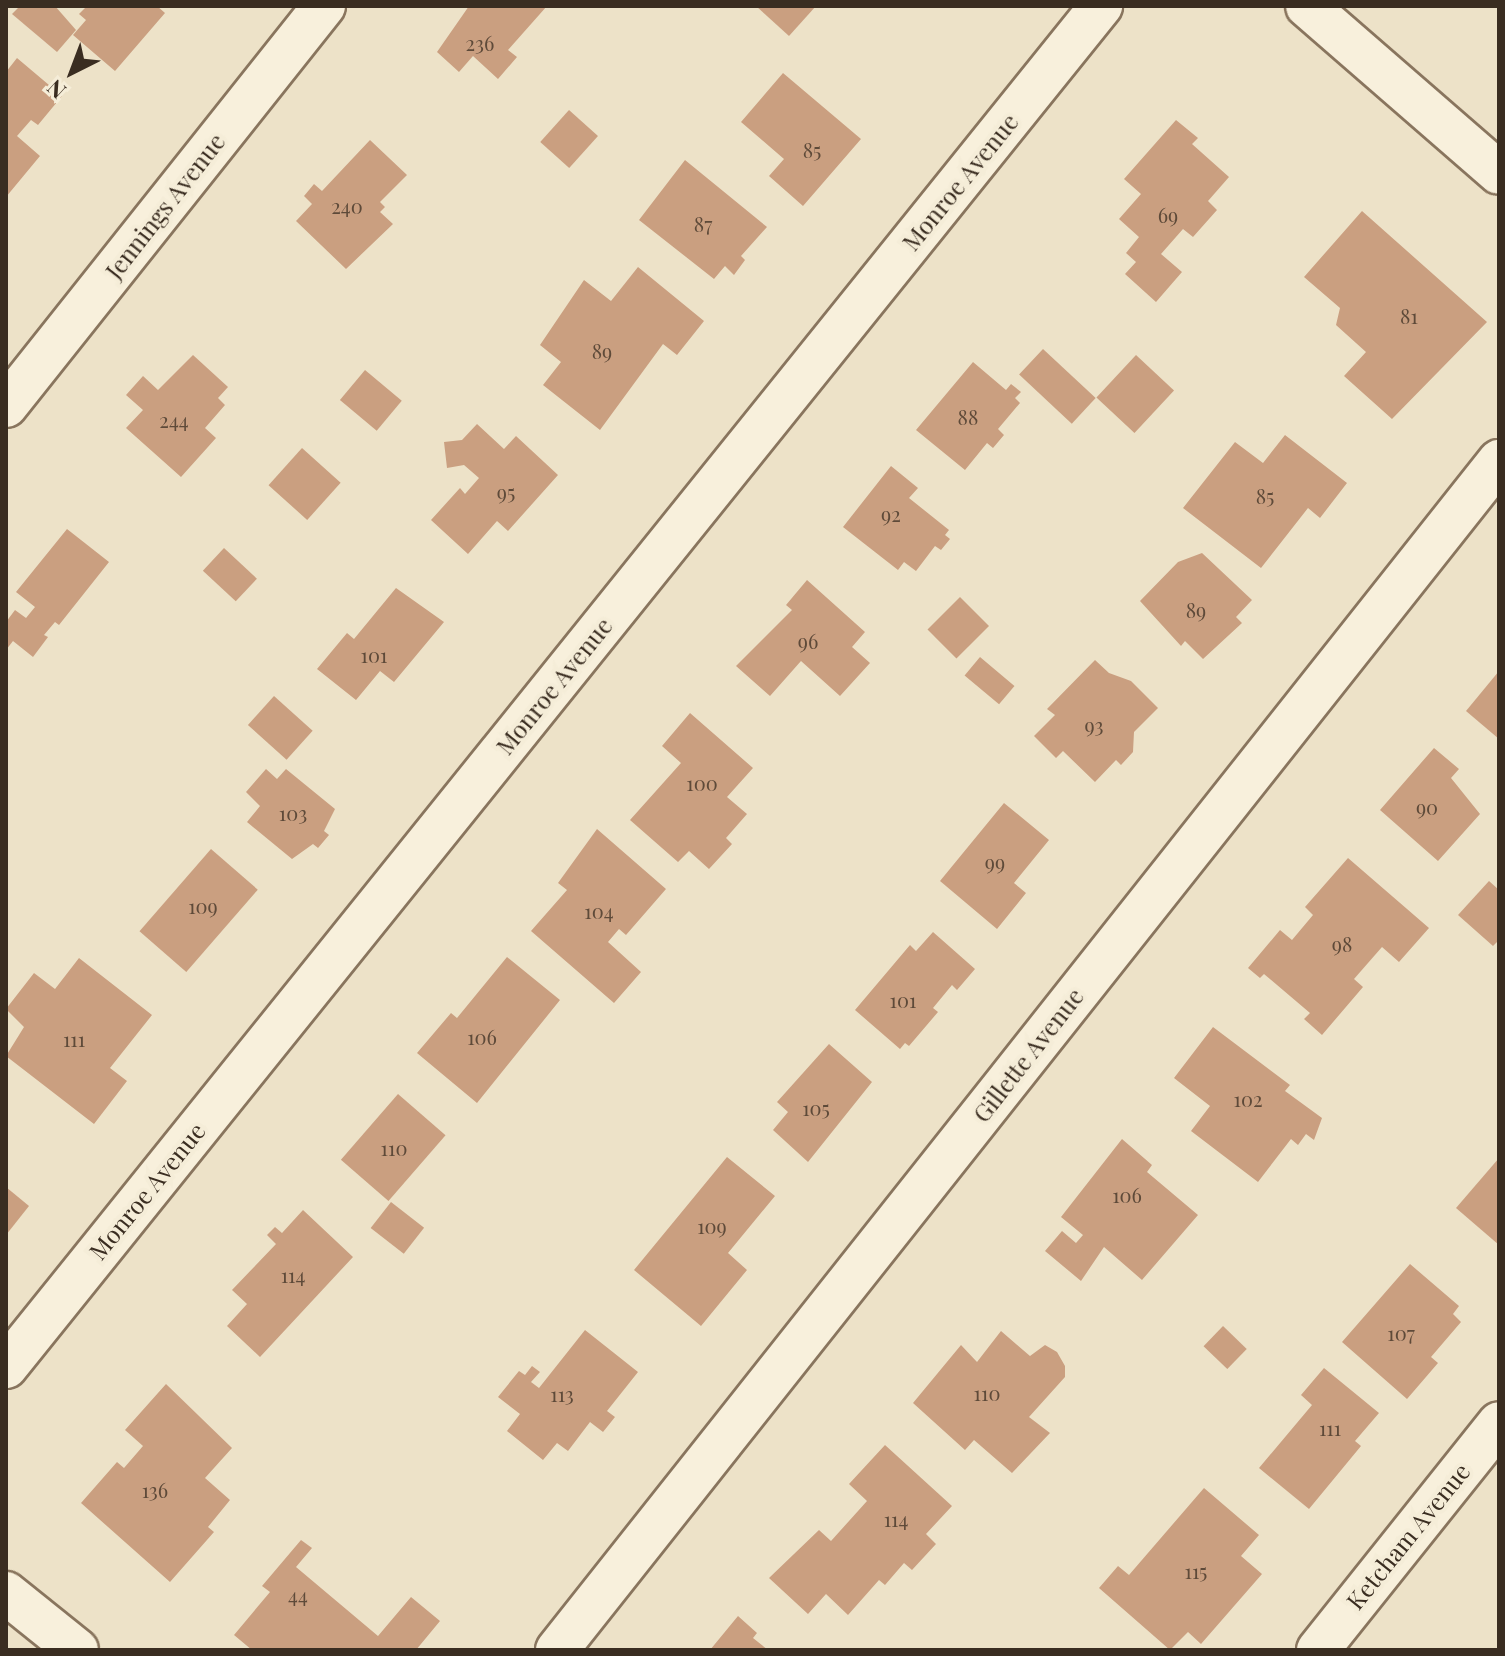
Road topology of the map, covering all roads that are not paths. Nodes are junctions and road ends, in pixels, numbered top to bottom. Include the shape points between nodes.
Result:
1 (324, 6) edge
2 (1101, 6) edge
3 (1307, 6) edge
4 (1499, 173) edge
5 (6, 406) edge
6 (1499, 461) edge
7 (6, 1367) edge
8 (1499, 1423) edge
9 (6, 1593) edge
10 (77, 1650) edge
11 (557, 1650) edge
12 (1318, 1650) edge

1 - 5 street, Jennings Avenue
2 - 7 street, Monroe Avenue
3 - 4 street
6 - 11 street, Gillette Avenue
8 - 12 street, Ketcham Avenue
9 - 10 street

